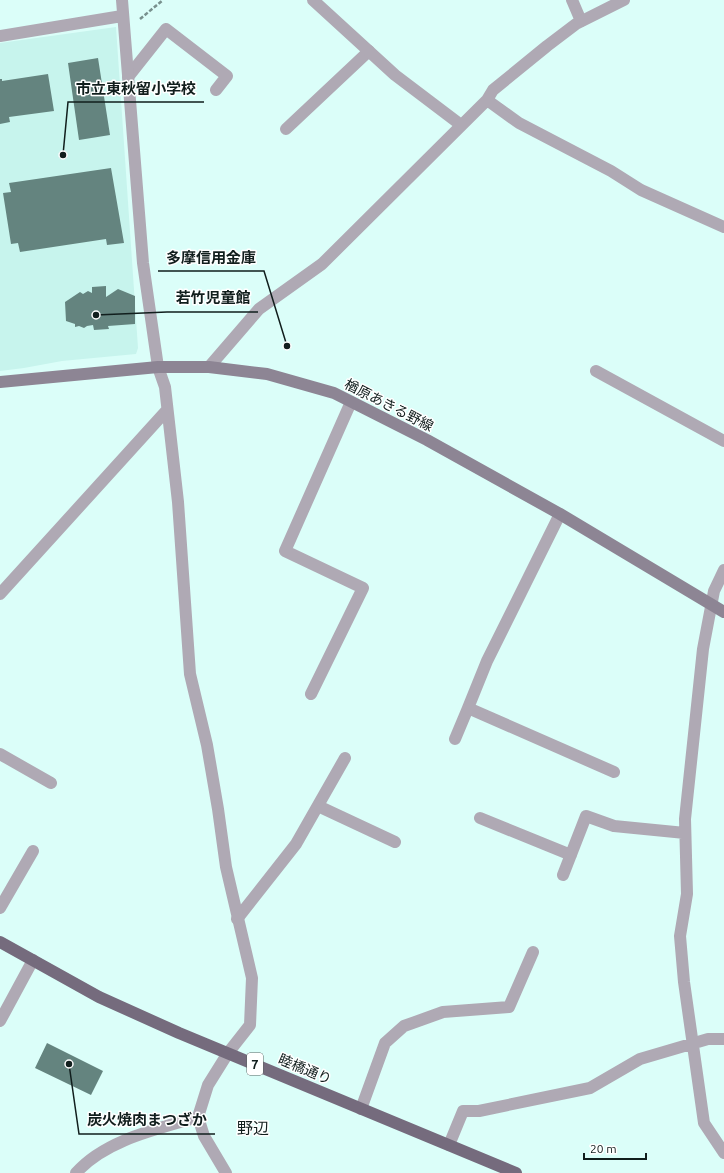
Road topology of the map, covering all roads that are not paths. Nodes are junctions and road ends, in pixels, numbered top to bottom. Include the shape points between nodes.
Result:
1 (122, 0) edge
2 (313, 0) edge
3 (572, 0) edge
4 (624, 0) edge
5 (122, 16) junction
6 (581, 21) junction
7 (0, 36) edge
8 (369, 51) junction
9 (128, 77) junction
10 (216, 90) dead end
11 (487, 100) junction
12 (461, 125) junction
13 (286, 129) dead end
14 (723, 224) edge
15 (158, 367) junction
16 (209, 367) junction
17 (596, 371) dead end
18 (0, 382) edge
19 (351, 402) junction
20 (167, 410) junction
21 (724, 441) edge
22 (560, 514) junction
23 (724, 570) edge
24 (0, 594) edge
25 (712, 605) junction
26 (724, 612) edge
27 (311, 694) dead end
28 (468, 708) junction
29 (455, 740) dead end
30 (0, 754) edge
31 (345, 758) dead end
32 (614, 772) dead end
33 (51, 783) dead end
34 (318, 806) junction
35 (480, 818) dead end
36 (686, 833) junction
37 (395, 842) dead end
38 (34, 851) dead end
39 (571, 855) junction
40 (563, 875) dead end
41 (0, 908) edge
42 (237, 919) junction
43 (0, 942) edge
44 (533, 952) dead end
45 (33, 960) junction
46 (0, 1021) edge
47 (724, 1039) edge
48 (693, 1043) junction
49 (228, 1053) junction
50 (361, 1109) junction
51 (198, 1117) junction
52 (449, 1146) junction
53 (724, 1153) edge
54 (76, 1173) edge
55 (226, 1173) edge
56 (516, 1173) edge

1 - 5 street
2 - 8 street
3 - 6 street
4 - 6 street
5 - 7 street
5 - 9 street
6 - 11 street via 493,90
8 - 12 street via 395,75
8 - 13 street
9 - 10 street via 166,29 227,76
9 - 15 street via 143,263
11 - 12 street
11 - 14 street via 519,123 611,171 641,190
12 - 16 street via 322,264 259,310
15 - 16 main road, 楢原あきる野線
15 - 18 main road, 楢原あきる野線
15 - 20 street via 166,387
16 - 19 main road, 楢原あきる野線 via 267,374 334,394
17 - 21 street
19 - 22 main road, 楢原あきる野線 via 427,440
19 - 27 street via 284,551 363,588
20 - 24 street
20 - 42 street via 178,502 190,674 206,745
22 - 25 main road, 楢原あきる野線
22 - 28 street via 488,661
23 - 25 street via 714,591
25 - 26 main road, 楢原あきる野線
25 - 36 street via 703,649 689,777
28 - 29 street
28 - 32 street
30 - 33 street
31 - 34 street
34 - 37 street
34 - 42 street via 296,844
35 - 39 street
36 - 39 street via 614,826 586,816
36 - 48 street via 687,894 680,936
38 - 41 street
39 - 40 street
42 - 49 street via 252,978 250,1025
43 - 45 main road, 睦橋通り / 7
44 - 50 street via 509,1007 443,1012 404,1026 385,1043
45 - 46 street
45 - 49 main road, 睦橋通り / 7 via 99,997
47 - 48 street via 708,1039
48 - 52 street via 640,1059 590,1088 464,1112
48 - 53 street via 704,1123
49 - 50 main road, 睦橋通り / 7
49 - 51 street via 208,1085
50 - 52 main road, 睦橋通り / 7
51 - 54 street via 129,1137 85,1162
51 - 55 street via 204,1136
52 - 56 main road, 睦橋通り / 7

